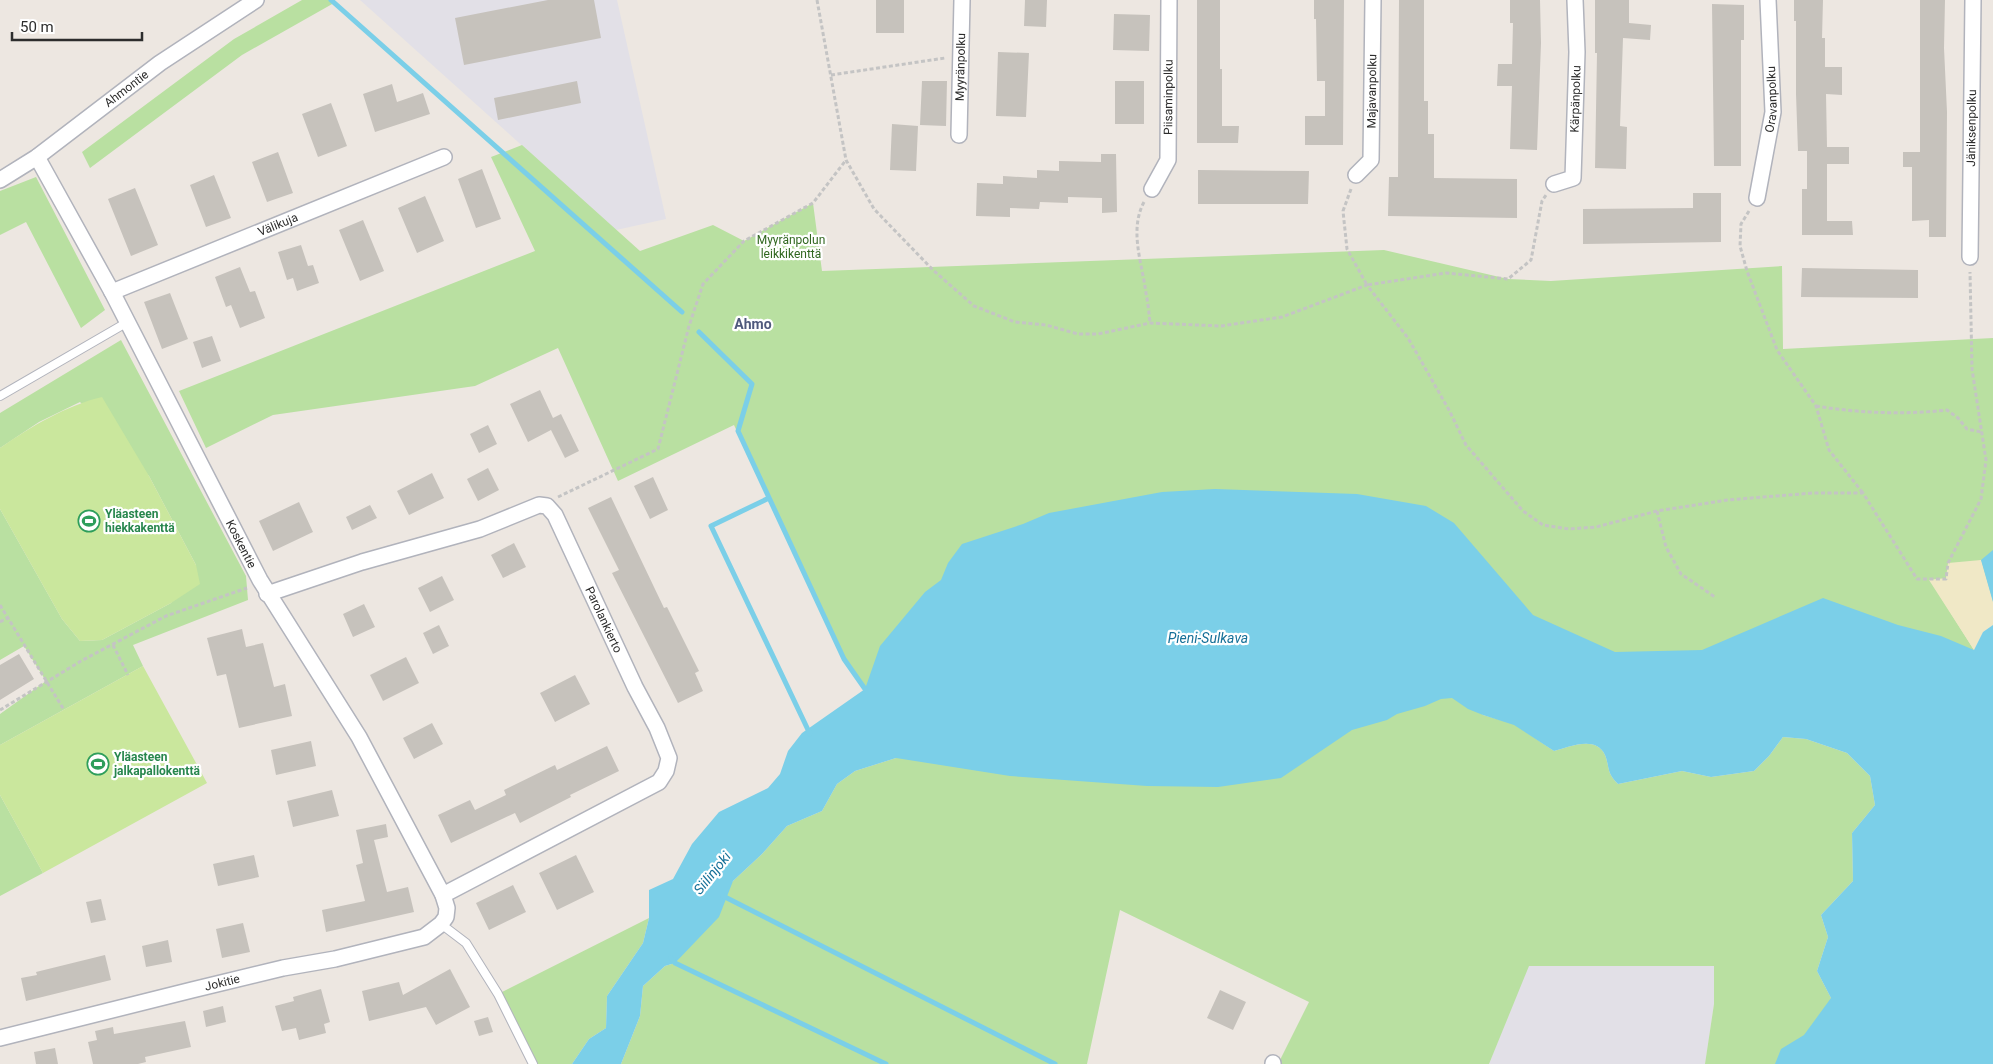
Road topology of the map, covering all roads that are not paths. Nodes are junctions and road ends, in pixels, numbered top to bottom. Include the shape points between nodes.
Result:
1 (256, 0) edge
2 (962, 0) edge
3 (1169, 0) edge
4 (1373, 0) edge
5 (1575, 0) edge
6 (1768, 0) edge
7 (1973, 0) edge
8 (959, 135) dead end
9 (444, 157) dead end
10 (37, 158) junction
11 (1356, 176) road end
12 (0, 180) edge
13 (1554, 184) road end
14 (1152, 189) road end
15 (1758, 198) road end
16 (1970, 257) road end
17 (112, 292) junction
18 (126, 323) junction
19 (0, 396) edge
20 (268, 594) junction
21 (443, 895) junction
22 (441, 924) junction
23 (0, 1038) edge
24 (533, 1064) edge

1 - 10 street, Ahmontie via 160,63
2 - 8 street, Myyränpolku
3 - 14 street, Piisaminpolku via 1168,160
4 - 11 street, Majavanpolku via 1371,160
5 - 13 street, Kärpänpolku via 1578,52 1573,178
6 - 15 street, Oravanpolku via 1773,112
7 - 16 street, Jäniksenpolku
9 - 17 street, Välikuja
10 - 12 street, Ahmontie
10 - 17 street, Koskentie
17 - 18 street, Koskentie
18 - 19 lane
18 - 20 street, Koskentie
20 - 21 street, Koskentie via 359,737
20 - 21 street, Parolankierto via 362,562 480,529 539,505 548,506 555,515 657,728 669,758 666,771 659,782 607,811
21 - 22 street, Koskentie via 447,908
22 - 23 street, Jokitie via 424,937 283,968
22 - 24 lane via 466,943 498,994

